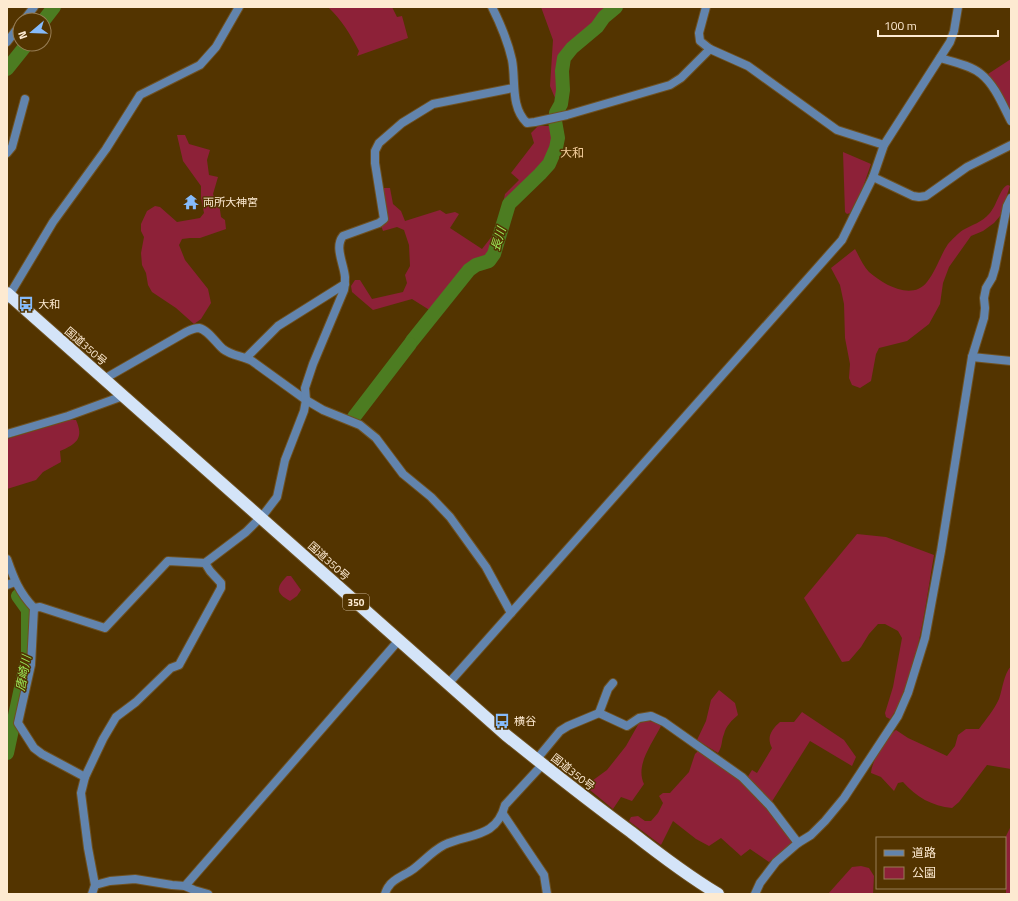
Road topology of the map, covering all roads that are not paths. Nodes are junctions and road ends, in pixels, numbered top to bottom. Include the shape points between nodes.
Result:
1 (239, 7) edge
2 (492, 7) edge
3 (706, 7) edge
4 (958, 7) edge
5 (710, 49) junction
6 (940, 58) junction
7 (513, 88) junction
8 (24, 99) dead end
9 (1011, 122) edge
10 (884, 145) junction
11 (1011, 145) edge
12 (7, 153) edge
13 (873, 177) junction
14 (1011, 198) edge
15 (345, 284) junction
16 (8, 296) edge
17 (972, 357) junction
18 (246, 358) junction
19 (1011, 361) edge
20 (104, 379) junction
21 (123, 396) junction
22 (306, 400) junction
23 (7, 434) edge
24 (261, 518) junction
25 (7, 558) edge
26 (205, 563) junction
27 (11, 584) edge
28 (34, 608) junction
29 (511, 612) junction
30 (399, 640) junction
31 (613, 683) dead end
32 (448, 684) junction
33 (599, 713) junction
34 (539, 762) junction
35 (85, 777) junction
36 (502, 814) junction
37 (798, 843) junction
38 (95, 885) junction
39 (185, 886) junction
40 (92, 894) edge
41 (208, 894) edge
42 (385, 894) edge
43 (547, 894) edge
44 (718, 894) edge
45 (755, 894) edge

1 - 16 street via 216,47 200,66 140,95 106,149 54,222
2 - 7 street via 512,60
3 - 5 street via 699,33 700,41
4 - 6 street via 954,31
5 - 7 street via 681,78 670,85 535,122 523,119
5 - 10 street via 748,66 837,130
6 - 9 street via 964,65 980,73 990,82
6 - 10 street
7 - 15 street via 433,104 402,123 379,143 375,151 375,163 384,219 342,236 339,240
8 - 12 street via 12,147
10 - 13 street
11 - 13 street via 967,167 926,196 913,196
13 - 29 street via 842,240
14 - 17 street via 1007,206 995,268 986,288 984,318
15 - 18 street via 278,326
15 - 22 street via 313,364 305,388
16 - 20 highway, 国道350号 / 350
17 - 19 street
17 - 37 street via 925,638 908,693 898,716 844,798 826,821
18 - 20 street via 230,354 200,328
18 - 22 street
20 - 21 highway, 国道350号 / 350
21 - 23 street
21 - 24 highway, 国道350号 / 350
22 - 24 street via 285,460 277,497
22 - 29 street via 360,426 376,438 402,474 450,516 486,567
24 - 26 street
24 - 30 highway, 国道350号 / 350
25 - 27 street
26 - 28 street via 168,561 105,628 40,607
26 - 35 street via 221,583 221,588 180,665 171,668 116,718
27 - 28 street
28 - 35 street via 31,665 18,723 34,748
29 - 32 street
30 - 32 highway, 国道350号 / 350
30 - 39 street
31 - 33 street
32 - 34 highway, 国道350号 / 350
33 - 34 street via 560,731
33 - 37 street via 627,726 639,718 651,716 664,722 742,777 770,806
34 - 36 street via 505,805
34 - 44 highway, 国道350号 / 350 via 694,879
35 - 38 street via 81,792 82,807
36 - 42 street via 492,827 483,833 444,845 430,853 413,869 389,885
36 - 43 street via 544,875
37 - 45 street via 776,862
38 - 39 street via 135,879
38 - 40 street
39 - 41 street

